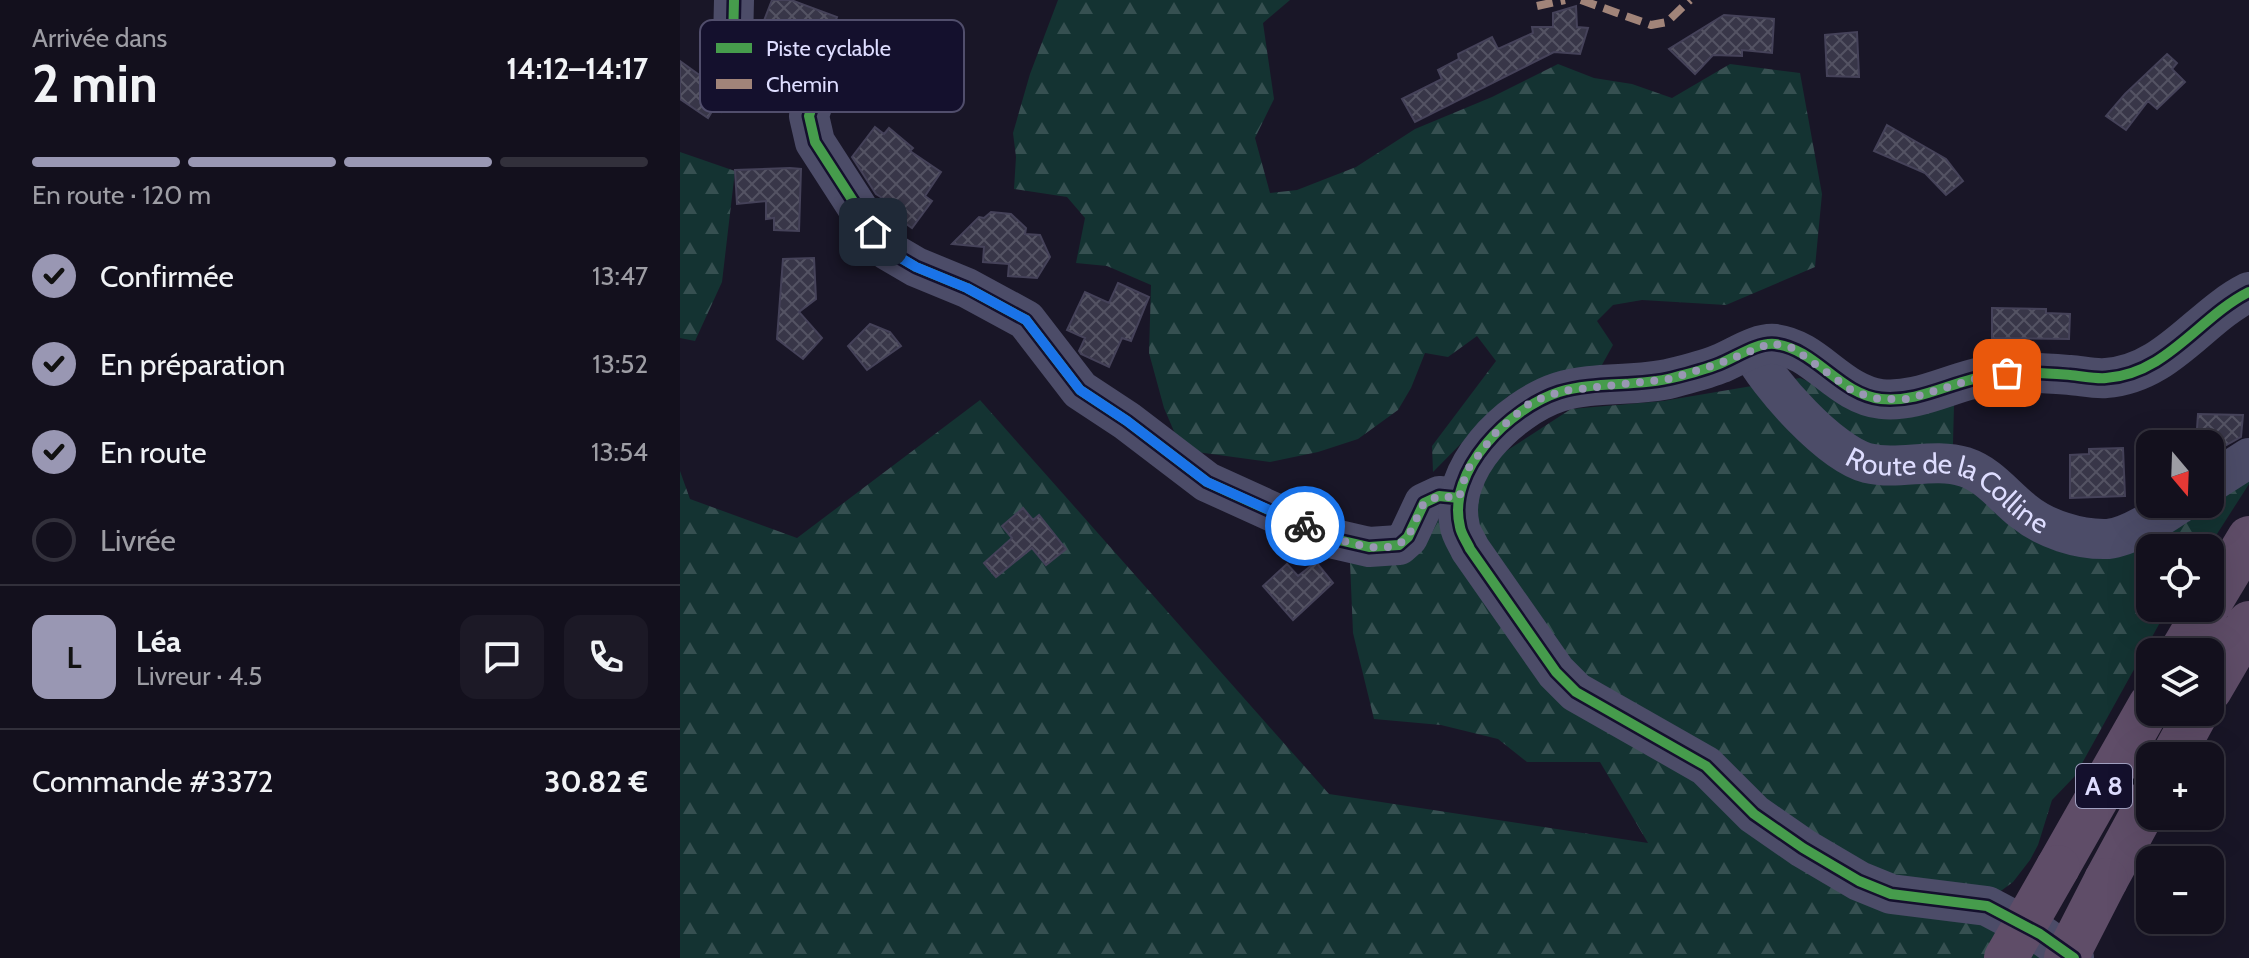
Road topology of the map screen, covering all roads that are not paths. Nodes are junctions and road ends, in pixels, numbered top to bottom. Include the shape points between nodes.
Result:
1 (717, 0) edge
2 (734, 0) edge
3 (720, 20) edge
4 (734, 20) edge
5 (810, 112) edge
6 (2249, 292) edge
7 (1751, 350) junction
8 (2249, 458) edge
9 (2224, 474) edge
10 (1459, 498) junction
11 (2158, 518) edge
12 (2249, 538) edge
13 (2224, 580) edge
14 (2249, 623) edge
15 (2224, 666) edge
16 (2138, 726) edge
17 (2136, 825) edge
18 (2006, 958) edge
19 (2066, 958) edge
20 (2074, 958) edge

1 - 3 street
2 - 4 street
5 - 10 street via 815,142 887,250 1026,320 1080,390 1207,482 1330,538 1369,547 1399,545 1424,503 1439,496
6 - 7 street via 2178,348 2141,369 2107,378 2025,371 1988,375 1908,399 1879,399 1854,392 1793,348 1771,343
7 - 10 street via 1669,379 1562,391 1531,402 1497,431 1467,470
7 - 11 street, Route de la Colline via 1791,405 1841,450 1866,463 1963,467 1985,476 2025,513 2065,534 2110,539
8 - 9 street
10 - 20 street via 1460,527 1470,549 1556,672 1576,692 1706,766 1754,814 1859,881 1891,894 1987,906
12 - 13 highway
14 - 15 highway
16 - 18 highway, A 8, bridge
17 - 19 highway, A 8, bridge

